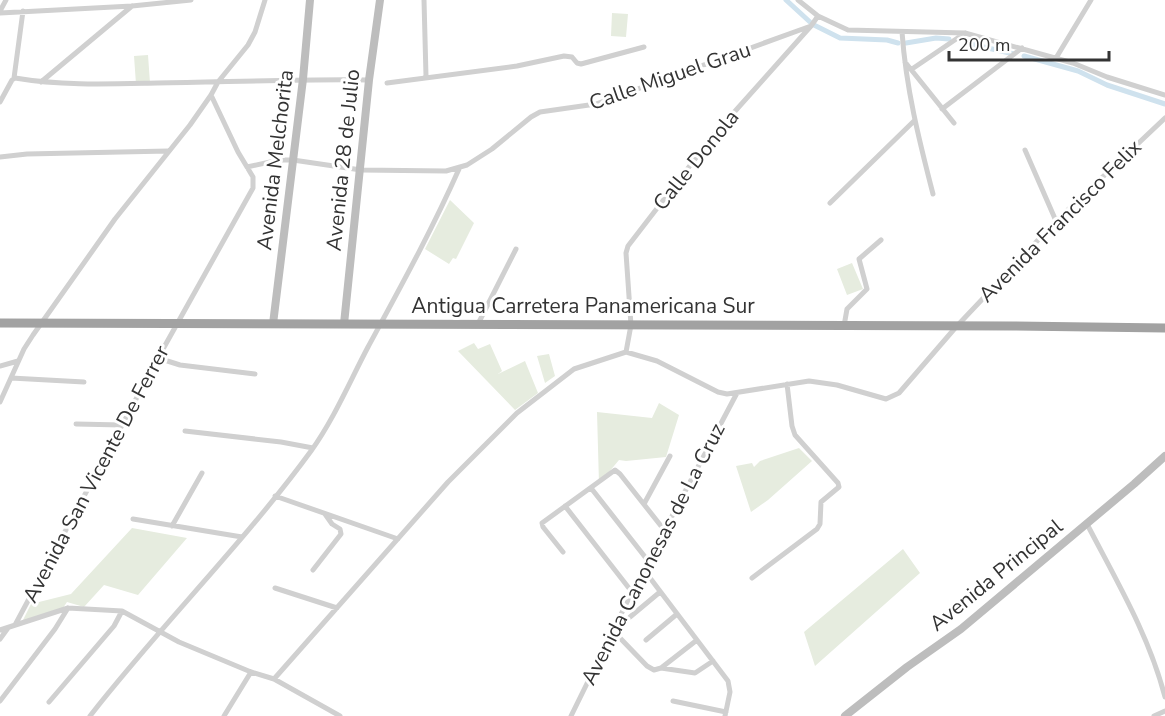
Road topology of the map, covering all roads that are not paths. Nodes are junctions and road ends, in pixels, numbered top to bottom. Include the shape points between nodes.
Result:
1 (6, 0) edge
2 (191, 0) edge
3 (265, 0) edge
4 (310, 0) edge
5 (380, 0) edge
6 (424, 0) edge
7 (798, 0) edge
8 (1091, 0) edge
9 (132, 6) junction
10 (23, 11) junction
11 (0, 12) edge
12 (818, 16) junction
13 (811, 27) junction
14 (902, 32) junction
15 (965, 33) junction
16 (644, 47) dead end
17 (1022, 48) junction
18 (1056, 58) junction
19 (905, 62) junction
20 (912, 69) junction
21 (426, 76) junction
22 (14, 78) junction
23 (303, 79) junction
24 (369, 80) junction
25 (41, 82) junction
26 (218, 82) junction
27 (387, 83) dead end
28 (211, 95) junction
29 (1165, 95) edge
30 (0, 102) edge
31 (942, 109) junction
32 (1165, 118) edge
33 (914, 121) junction
34 (954, 123) dead end
35 (1025, 150) dead end
36 (168, 151) junction
37 (0, 157) edge
38 (293, 160) junction
39 (247, 167) junction
40 (459, 169) junction
41 (361, 170) junction
42 (933, 194) dead end
43 (830, 203) dead end
44 (1056, 221) junction
45 (881, 240) dead end
46 (516, 249) dead end
47 (0, 323) edge
48 (42, 323) junction
49 (178, 323) junction
50 (273, 324) junction
51 (344, 324) junction
52 (381, 324) junction
53 (478, 324) junction
54 (631, 325) junction
55 (844, 326) junction
56 (956, 327) junction
57 (1165, 328) edge
58 (626, 352) junction
59 (158, 358) junction
60 (18, 361) junction
61 (0, 366) edge
62 (255, 374) dead end
63 (10, 378) junction
64 (84, 382) dead end
65 (787, 384) junction
66 (737, 393) junction
67 (0, 402) edge
68 (76, 424) dead end
69 (122, 425) junction
70 (185, 431) dead end
71 (313, 448) junction
72 (670, 456) dead end
73 (1165, 456) edge
74 (202, 473) dead end
75 (591, 488) junction
76 (275, 496) junction
77 (644, 504) junction
78 (565, 506) junction
79 (325, 514) junction
80 (133, 519) dead end
81 (1087, 524) junction
82 (172, 526) junction
83 (665, 531) junction
84 (242, 537) junction
85 (398, 539) junction
86 (563, 552) dead end
87 (649, 562) junction
88 (313, 570) dead end
89 (644, 570) junction
90 (752, 578) dead end
91 (275, 588) dead end
92 (632, 592) junction
93 (660, 592) junction
94 (68, 608) junction
95 (337, 608) junction
96 (122, 611) junction
97 (677, 614) junction
98 (630, 617) dead end
99 (12, 626) junction
100 (0, 630) edge
101 (161, 632) junction
102 (620, 638) dead end
103 (0, 639) edge
104 (646, 640) dead end
105 (697, 640) junction
106 (713, 661) junction
107 (661, 668) junction
108 (251, 672) junction
109 (274, 679) junction
110 (1165, 697) edge
111 (0, 701) edge
112 (673, 701) dead end
113 (49, 702) dead end
114 (1165, 711) edge
115 (726, 714) edge
116 (90, 716) edge
117 (224, 716) edge
118 (340, 716) edge
119 (571, 716) edge
120 (845, 716) edge
121 (1154, 716) edge

1 - 11 street
2 - 9 street
3 - 26 street via 248,45
4 - 23 main road, Avenida Melchorita
5 - 24 main road, Avenida 28 de Julio
6 - 21 street
7 - 12 street
8 - 18 street
9 - 10 street
9 - 25 street
10 - 11 street
10 - 22 street
12 - 13 street, Calle Donola
12 - 14 street via 848,30
13 - 40 street, Calle Miguel Grau via 596,104 540,112
13 - 54 street, Calle Donola via 712,137 628,246
14 - 15 street
14 - 19 street
15 - 17 street
15 - 20 street
16 - 21 street via 581,64 564,56 517,66
17 - 18 street
17 - 31 street
18 - 29 street
19 - 20 street
19 - 33 street
20 - 31 street
21 - 27 street
22 - 25 street
22 - 30 street
23 - 24 street
23 - 26 street
23 - 38 main road, Avenida Melchorita
24 - 41 main road, Avenida 28 de Julio
25 - 26 street
26 - 28 street
28 - 36 street
28 - 39 street
31 - 34 street
32 - 44 street, Avenida Francisco Felix
33 - 42 street
33 - 43 street
35 - 44 street
36 - 37 street
36 - 48 street
38 - 39 street, Calle Miguel Grau
38 - 41 street, Calle Miguel Grau
38 - 50 main road, Avenida Melchorita
39 - 49 street, Avenida San Vicente De Ferrer via 253,177 253,188
40 - 41 street, Calle Miguel Grau
40 - 52 street via 430,234
41 - 51 main road, Avenida 28 de Julio
44 - 56 street, Avenida Francisco Felix
45 - 55 street via 860,259 867,289 847,309
46 - 53 street
47 - 48 highway, Antigua Carretera Panamericana Sur
48 - 49 highway, Antigua Carretera Panamericana Sur
48 - 60 street
49 - 50 highway, Antigua Carretera Panamericana Sur
49 - 59 street, Avenida San Vicente De Ferrer
50 - 51 highway, Antigua Carretera Panamericana Sur
51 - 52 highway, Antigua Carretera Panamericana Sur
52 - 53 highway, Antigua Carretera Panamericana Sur
52 - 71 street
53 - 54 highway, Antigua Carretera Panamericana Sur
54 - 55 highway, Antigua Carretera Panamericana Sur
54 - 58 street, Calle Donola
55 - 56 highway, Antigua Carretera Panamericana Sur
56 - 57 highway, Antigua Carretera Panamericana Sur
56 - 65 street, Avenida Francisco Felix via 892,398 809,381
58 - 66 street via 657,361 718,392
58 - 85 street via 574,369 532,400 448,482
59 - 62 street via 180,365
59 - 69 street, Avenida San Vicente De Ferrer
60 - 61 street
60 - 63 street
63 - 64 street
63 - 67 street
65 - 66 street
65 - 90 street via 795,435 839,487 821,502 817,529
66 - 83 street, Avenida Canonesas de La Cruz
68 - 69 street
69 - 99 street, Avenida San Vicente De Ferrer
70 - 71 street
71 - 76 street
72 - 77 street
73 - 81 main road, Avenida Principal
74 - 82 street
75 - 77 street via 617,471
75 - 78 street
75 - 87 street
76 - 79 street
76 - 84 street
77 - 83 street
78 - 86 street via 542,525
78 - 92 street
79 - 85 street
79 - 88 street via 341,534
80 - 82 street
81 - 110 street via 1141,628
81 - 120 main road, Avenida Principal via 961,629
82 - 84 street
83 - 87 street, Avenida Canonesas de La Cruz
84 - 101 street
85 - 95 street
87 - 89 street, Avenida Canonesas de La Cruz
89 - 92 street, Avenida Canonesas de La Cruz
89 - 93 street
91 - 95 street
92 - 119 street, Avenida Canonesas de La Cruz
93 - 97 street
93 - 98 street
94 - 96 street
94 - 99 street
94 - 111 street
95 - 109 street
96 - 101 street
96 - 113 street
97 - 104 street
97 - 105 street
99 - 100 street
99 - 103 street, Avenida San Vicente De Ferrer
101 - 108 street
101 - 116 street
102 - 107 street via 651,669
105 - 106 street
105 - 107 street
106 - 107 street via 695,673
106 - 115 street via 730,687
108 - 109 street
108 - 117 street
109 - 118 street
112 - 115 street
114 - 121 street

